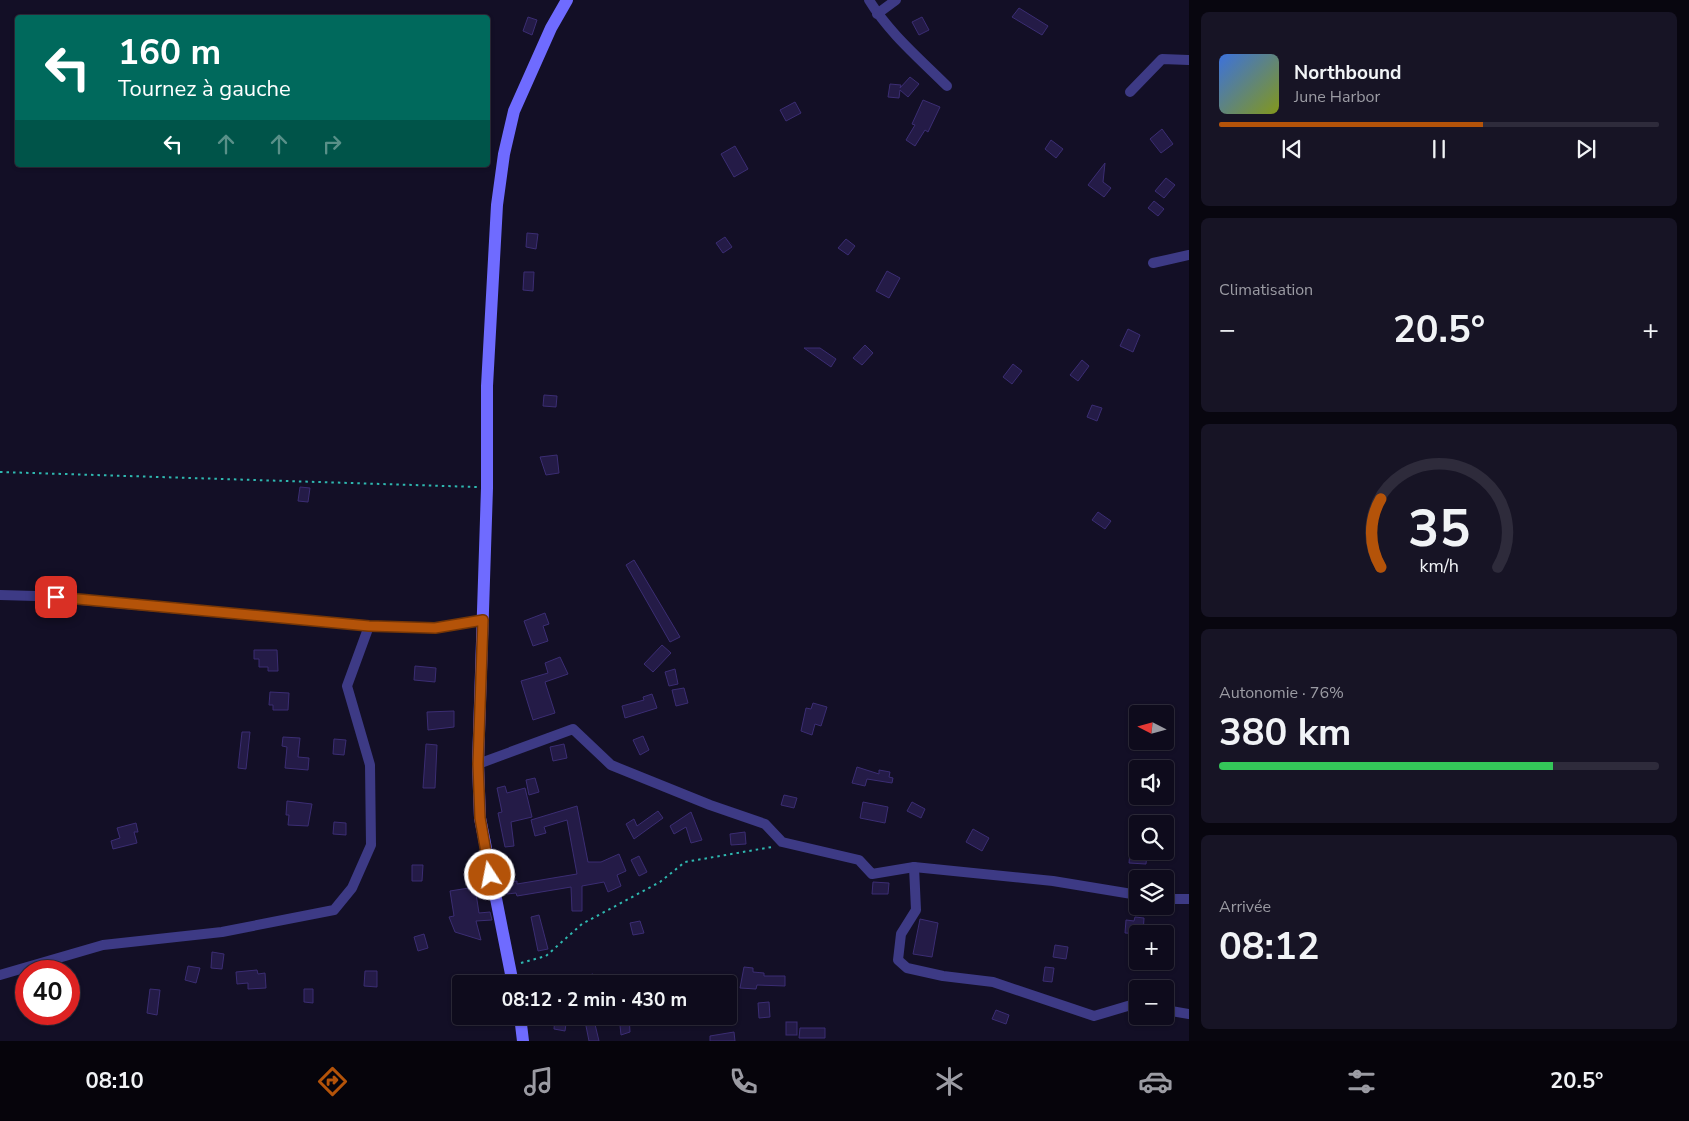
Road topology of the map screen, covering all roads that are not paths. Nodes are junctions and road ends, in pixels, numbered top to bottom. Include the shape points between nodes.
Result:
1 (567, 0) edge
2 (869, 0) edge
3 (896, 0) edge
4 (877, 14) junction
5 (1189, 60) edge
6 (947, 86) dead end
7 (1130, 92) dead end
8 (1189, 255) edge
9 (1153, 263) dead end
10 (0, 595) edge
11 (483, 620) junction
12 (369, 626) junction
13 (478, 764) junction
14 (914, 867) junction
15 (1129, 894) edge
16 (1174, 899) edge
17 (1189, 899) edge
18 (0, 975) edge
19 (511, 975) edge
20 (1129, 1005) edge
21 (1174, 1012) edge
22 (1189, 1014) edge
23 (521, 1025) edge
24 (523, 1041) edge

1 - 11 street via 514,111 504,154 491,291
2 - 4 street
3 - 4 street
4 - 6 street
5 - 7 street via 1162,59
8 - 9 street
10 - 12 street
11 - 12 street via 435,628
11 - 13 street
12 - 18 street via 347,686 370,765 371,845 352,888 334,910 222,932 103,945
13 - 14 street via 573,729 611,766 765,824 782,842 859,860 872,874
13 - 19 street via 480,818
14 - 15 street via 1053,881
14 - 20 street via 916,910 901,934 898,960 907,968 993,982 1094,1016
16 - 17 street
21 - 22 street
23 - 24 street

